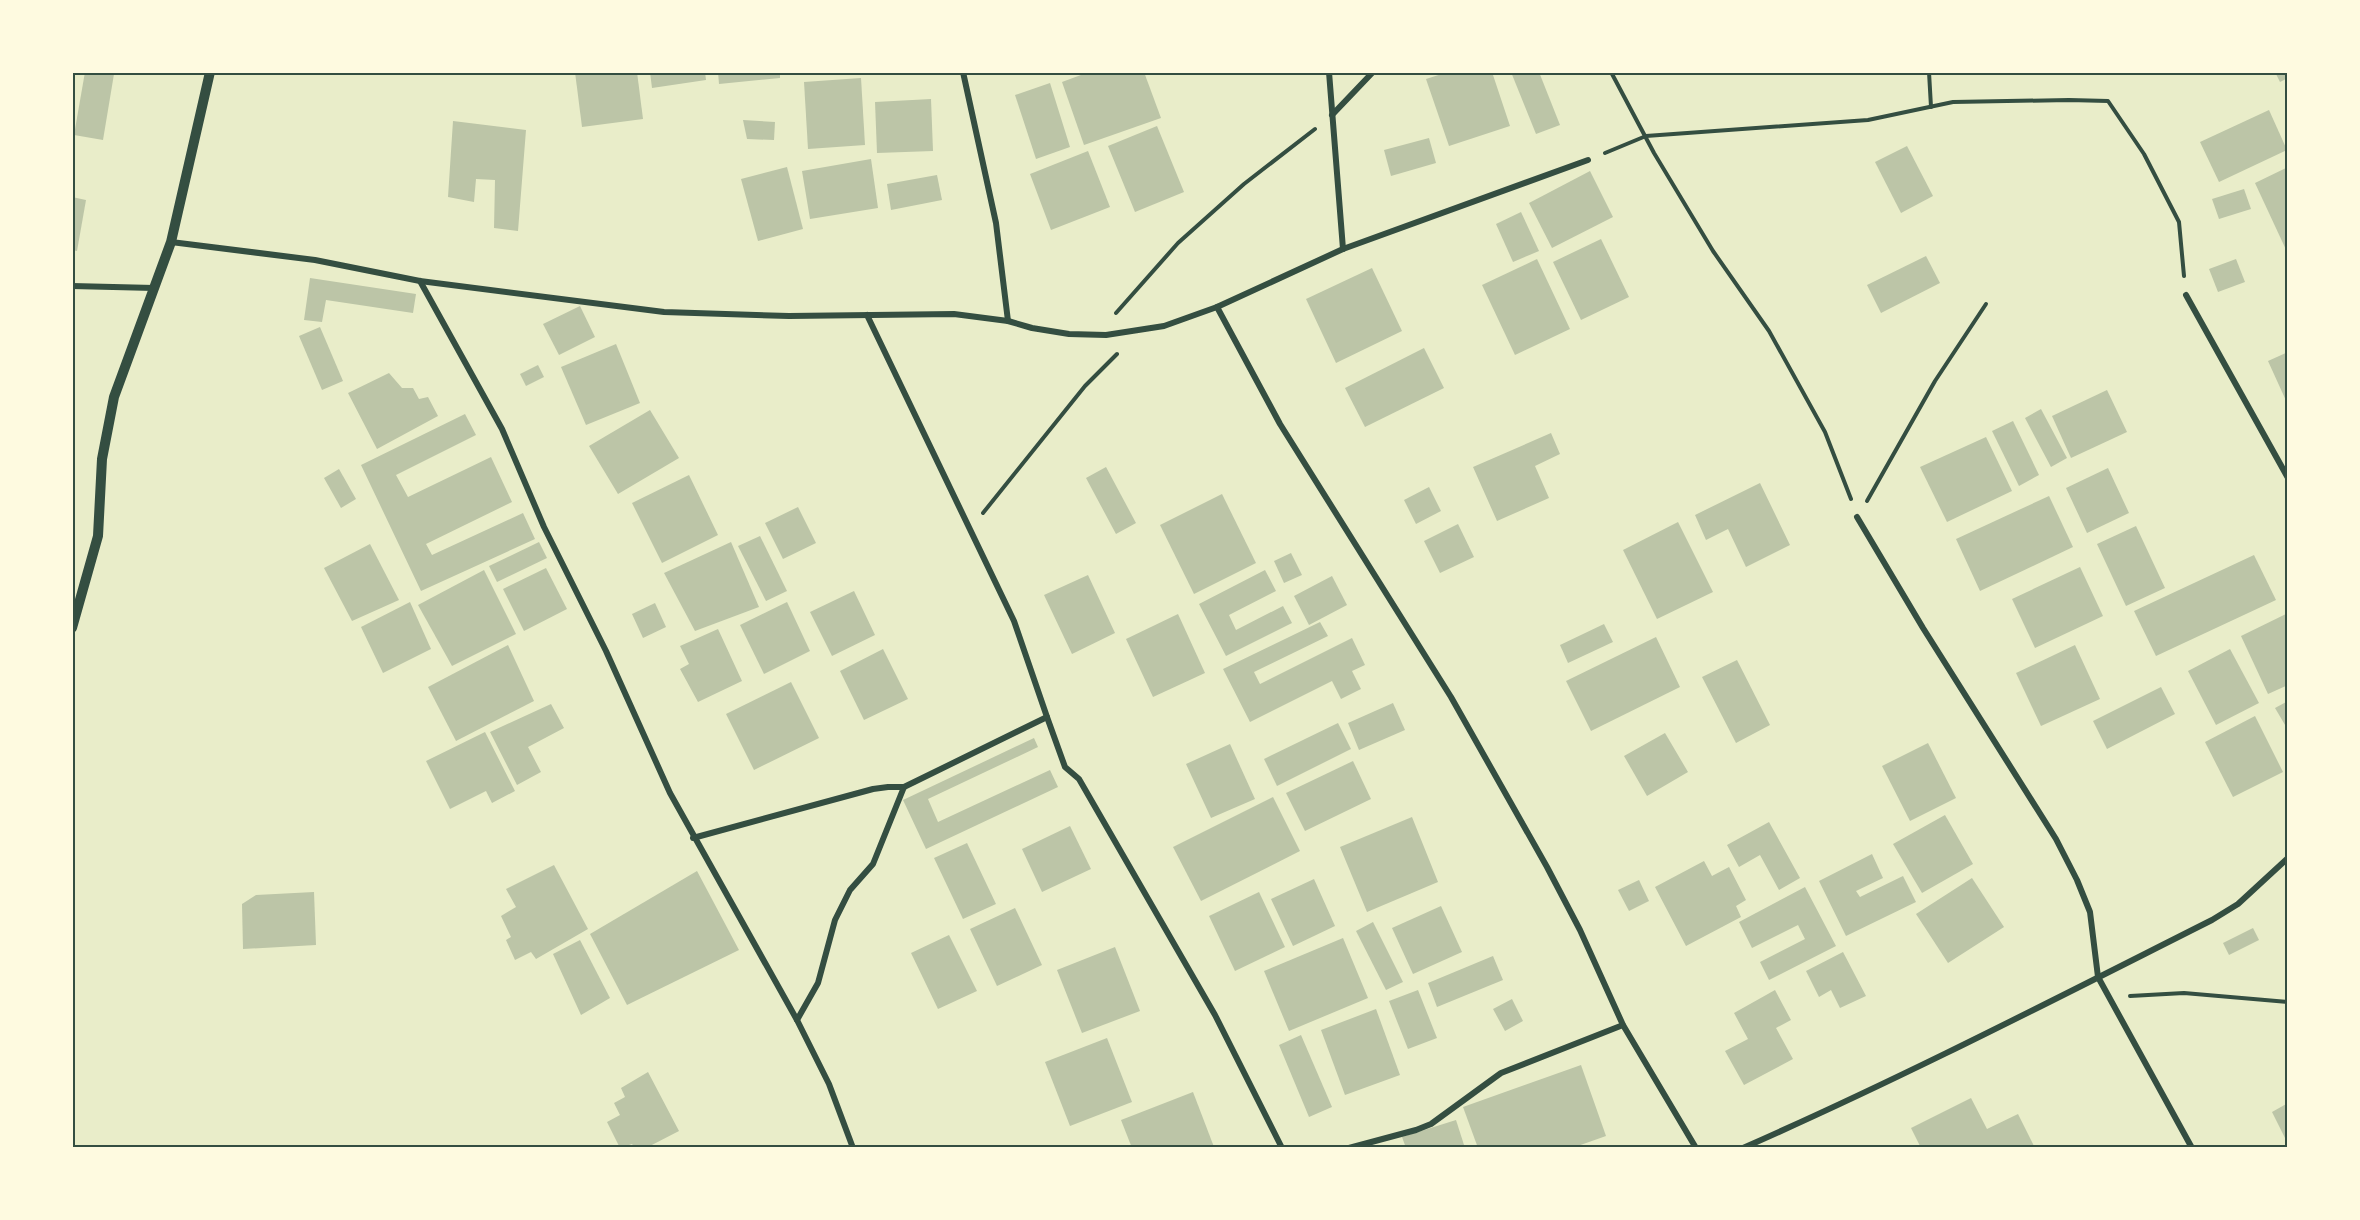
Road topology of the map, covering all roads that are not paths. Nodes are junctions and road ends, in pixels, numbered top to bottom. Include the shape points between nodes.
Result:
1 (210, 72) edge
2 (963, 72) edge
3 (1329, 72) edge
4 (1373, 72) edge
5 (1332, 115) junction
6 (1588, 160) road end
7 (171, 242) junction
8 (1343, 249) junction
9 (420, 281) junction
10 (72, 286) edge
11 (154, 288) junction
12 (2186, 295) road end
13 (1217, 307) junction
14 (867, 315) junction
15 (1008, 321) junction
16 (2288, 478) edge
17 (1857, 517) road end
18 (72, 628) edge
19 (1047, 717) junction
20 (904, 787) junction
21 (693, 838) junction
22 (2288, 858) edge
23 (2098, 977) junction
24 (797, 1020) junction
25 (1623, 1025) junction
26 (853, 1148) edge
27 (1282, 1148) edge
28 (1349, 1148) edge
29 (1696, 1148) edge
30 (1743, 1148) edge
31 (2192, 1148) edge

1 - 7 street
2 - 15 street via 996,223
3 - 5 street
4 - 5 street
5 - 8 street
6 - 8 street
7 - 9 street via 315,260
7 - 11 street
8 - 13 street
9 - 14 street via 663,312
9 - 21 street via 502,429 544,527
10 - 11 street
11 - 18 street via 114,397 102,459 98,536
12 - 16 street
13 - 15 street via 1164,326 1096,335 1069,334
13 - 25 street via 1280,424 1457,707 1580,930
14 - 15 street via 954,314
14 - 19 street via 1014,621
17 - 23 street via 2056,839 2090,912
19 - 20 street
19 - 27 street via 1065,766 1079,779 1215,1015
20 - 21 street via 873,789
20 - 24 street via 873,864 850,890 835,920 818,983
21 - 24 street
22 - 23 street via 2238,904
23 - 30 street via 1829,1110
23 - 31 street
24 - 26 street via 829,1084
25 - 28 street via 1501,1073 1431,1124
25 - 29 street

